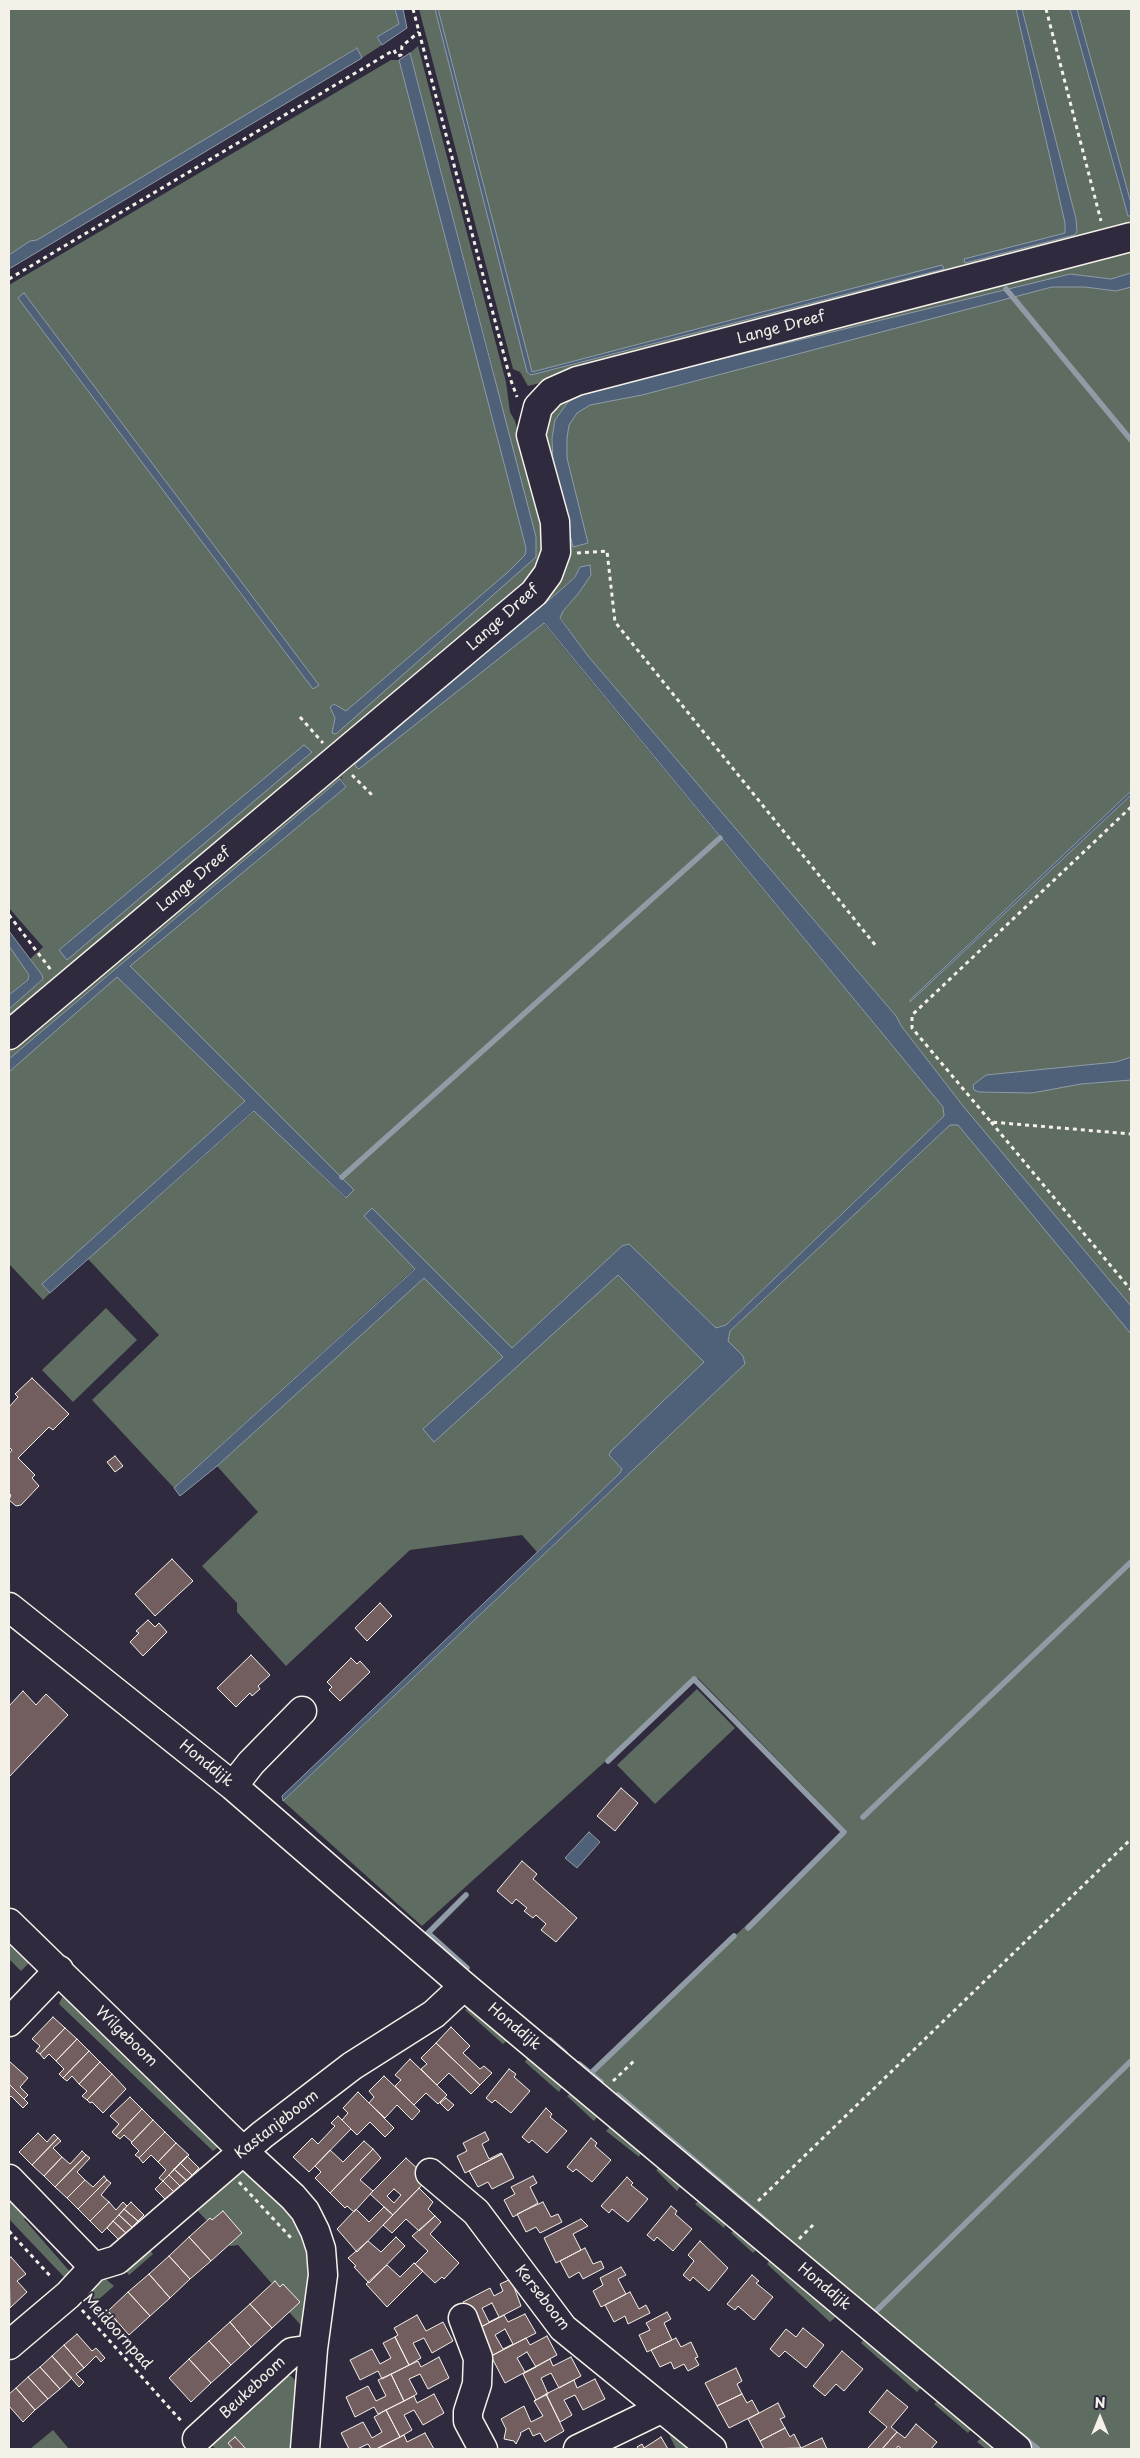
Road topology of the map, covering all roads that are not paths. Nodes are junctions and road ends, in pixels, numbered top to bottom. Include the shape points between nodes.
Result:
1 (1119, 240) edge
2 (9, 1035) edge
3 (9, 1607) edge
4 (302, 1711) dead end
5 (233, 1786) junction
6 (9, 1923) edge
7 (59, 1970) junction
8 (464, 1986) junction
9 (9, 2022) edge
10 (234, 2159) junction
11 (430, 2173) dead end
12 (9, 2179) edge
13 (94, 2267) junction
14 (463, 2318) dead end
15 (9, 2345) edge
16 (313, 2349) junction
17 (662, 2409) junction
18 (197, 2439) road end
19 (305, 2449) edge
20 (483, 2449) edge
21 (578, 2449) edge
22 (712, 2449) edge
23 (1017, 2449) edge

1 - 2 street, Lange Dreef via 577,381 552,392 538,407 532,435 555,522 556,552 548,574 534,593
3 - 5 street, Honddijk
4 - 5 street
5 - 8 street, Honddijk
6 - 7 street, Wilgeboom
7 - 9 street
7 - 10 street, Wilgeboom
8 - 10 street, Kastanjeboom via 434,2014 352,2066
8 - 23 street, Honddijk
10 - 13 street, Kastanjeboom via 117,2260
10 - 16 street, Beukeboom via 293,2196 315,2230 321,2249 323,2275
11 - 17 street, Kerseboom via 476,2212 563,2328
12 - 13 street
13 - 15 street, Kastanjeboom
14 - 20 street via 478,2358 477,2384 468,2421
16 - 18 street, Beukeboom via 292,2352
16 - 19 street, Beukeboom
17 - 21 street
17 - 22 street, Kerseboom

